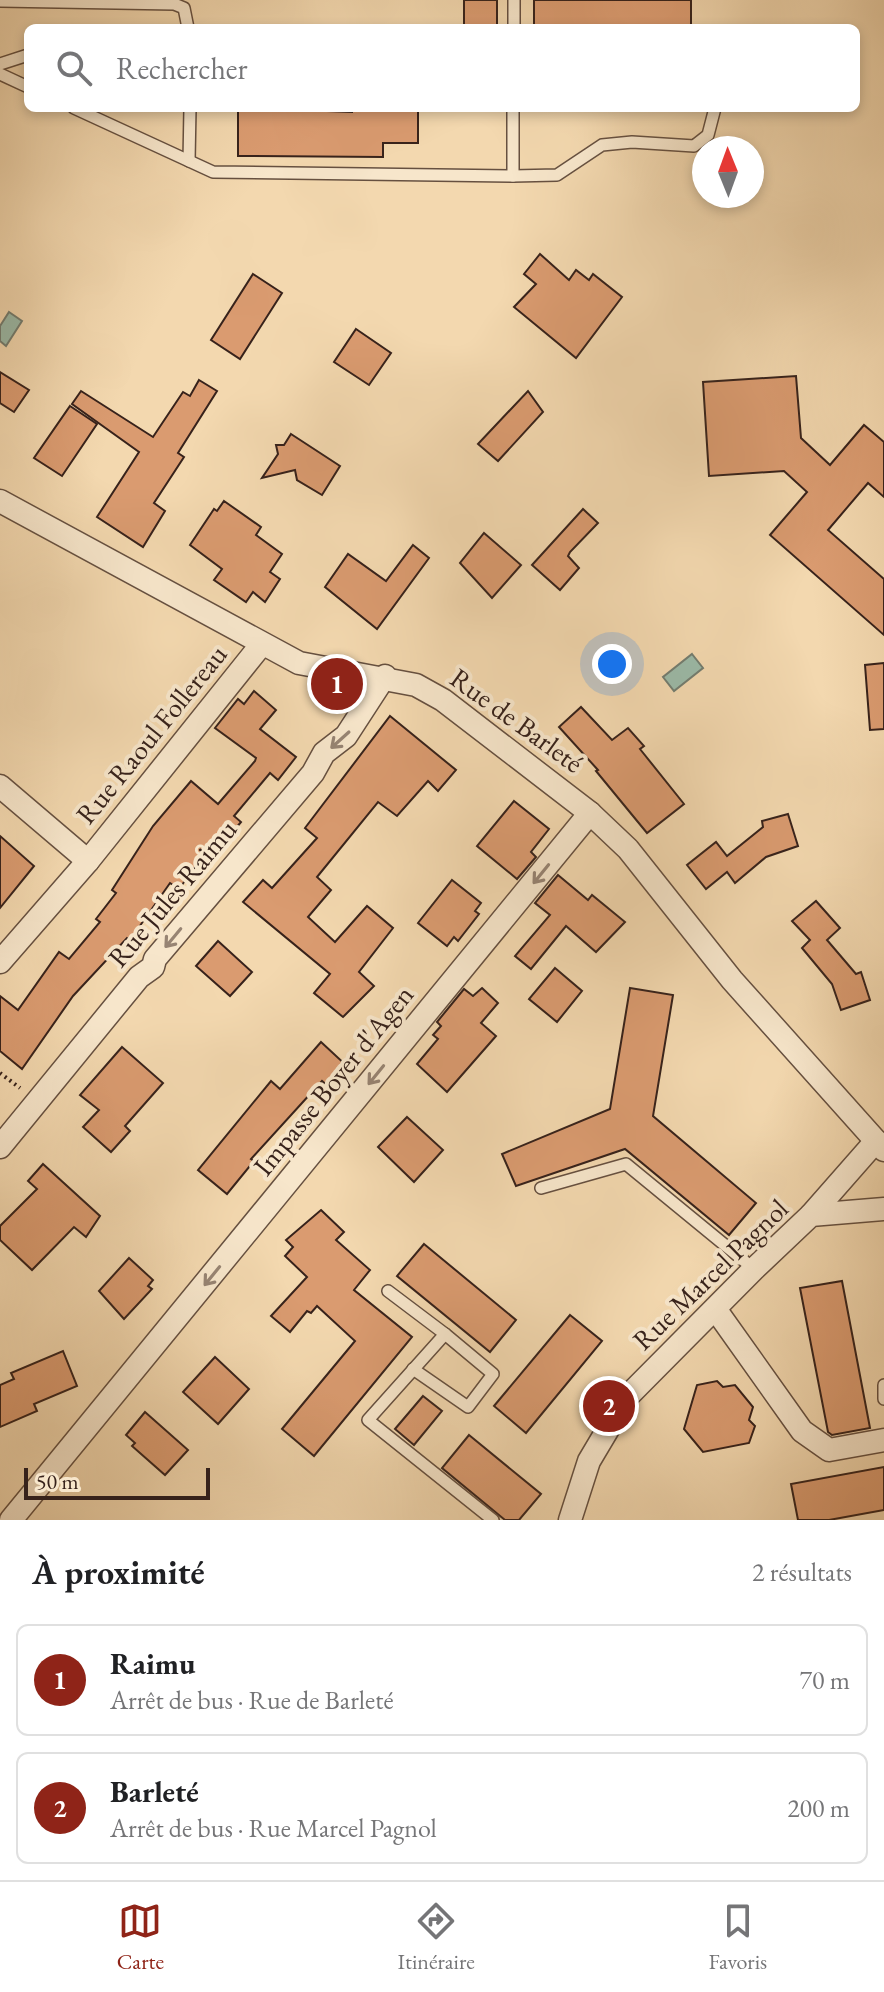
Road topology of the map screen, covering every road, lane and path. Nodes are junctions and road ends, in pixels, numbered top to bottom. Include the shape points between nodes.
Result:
1 (514, 0) edge
2 (0, 1) edge
3 (187, 24) edge
4 (514, 24) edge
5 (24, 56) edge
6 (0, 64) edge
7 (0, 74) edge
8 (24, 85) edge
9 (83, 112) edge
10 (190, 112) edge
11 (513, 112) edge
12 (714, 112) edge
13 (189, 161) junction
14 (513, 176) junction
15 (0, 501) edge
16 (261, 645) junction
17 (385, 676) junction
18 (0, 786) edge
19 (590, 813) junction
20 (88, 861) junction
21 (0, 962) edge
22 (880, 1146) edge
23 (0, 1147) edge
24 (541, 1188) dead end
25 (884, 1209) edge
26 (811, 1215) junction
27 (754, 1269) junction
28 (388, 1291) dead end
29 (716, 1310) junction
30 (445, 1334) junction
31 (413, 1369) junction
32 (884, 1385) edge
33 (884, 1399) edge
34 (884, 1440) edge
35 (11, 1520) edge
36 (493, 1520) edge
37 (570, 1520) edge

1 - 4 lane
2 - 3 lane via 174,4 184,8
5 - 6 lane
7 - 8 lane
9 - 13 lane
10 - 13 lane
11 - 14 lane
12 - 14 lane via 704,141 694,146 602,145 557,175
13 - 14 lane via 213,172
15 - 16 street, Rue de Barleté
16 - 17 street, Rue de Barleté via 315,669
16 - 20 street, Rue Raoul Follereau
17 - 19 street, Rue de Barleté via 443,700
17 -> 23 street, Rue Jules Raimu via 346,736 324,753 313,773
18 - 20 street, Rue Raoul Follereau
19 - 22 street, Rue de Barleté via 628,849 732,980
19 -> 35 street, Impasse Boyer d'Agen
20 - 21 street, Rue Raoul Follereau
22 - 26 street
24 - 27 lane via 626,1164
25 - 26 street, Rue Marcel Pagnol
26 - 27 street, Rue Marcel Pagnol
27 - 29 street, Rue Marcel Pagnol
28 - 30 lane
29 - 34 street via 802,1431 816,1442 829,1450
29 - 37 street, Rue Marcel Pagnol via 627,1397 589,1461
30 - 31 lane
30 - 31 lane via 493,1374 468,1407
31 - 36 lane via 368,1420
32 - 33 lane

